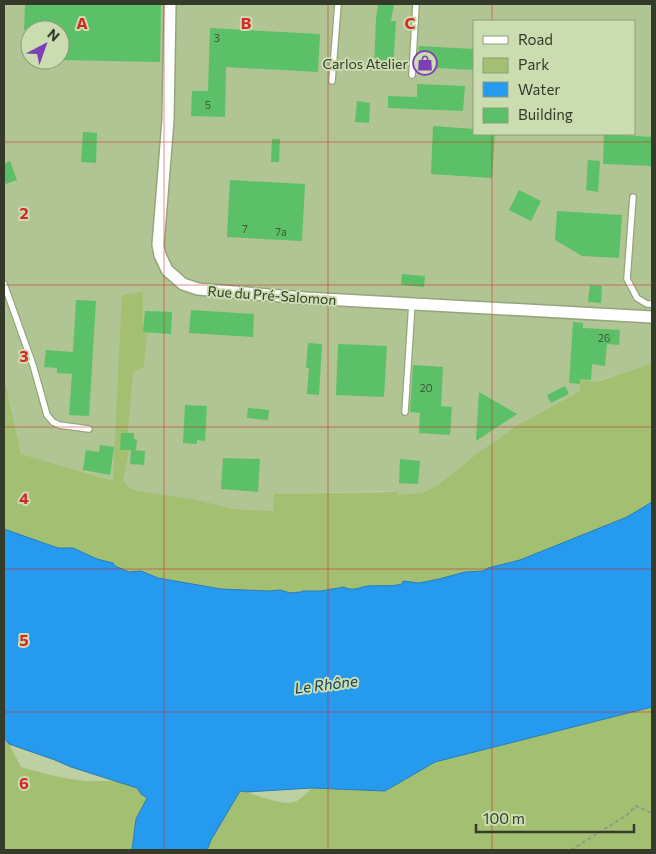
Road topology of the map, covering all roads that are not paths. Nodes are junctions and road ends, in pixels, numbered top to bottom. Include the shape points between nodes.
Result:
1 (170, 4) edge
2 (338, 4) edge
3 (416, 4) edge
4 (412, 75) dead end
5 (332, 82) dead end
6 (633, 198) dead end
7 (4, 284) edge
8 (412, 303) junction
9 (650, 304) edge
10 (652, 317) edge
11 (405, 412) dead end
12 (90, 429) dead end

1 - 8 street, Rue du Pré-Salomon via 168,120 158,245 167,270 184,284 209,291
2 - 5 lane
3 - 4 lane
6 - 9 lane via 627,279 637,298
7 - 12 lane via 47,415 59,425
8 - 10 street, Rue du Pré-Salomon
8 - 11 lane

